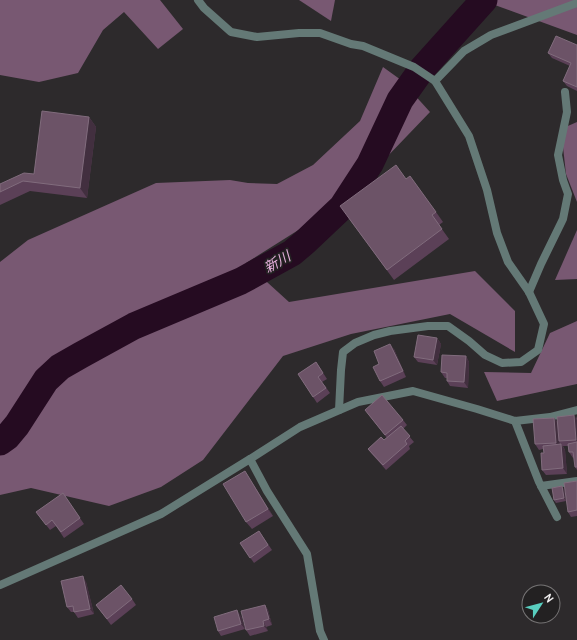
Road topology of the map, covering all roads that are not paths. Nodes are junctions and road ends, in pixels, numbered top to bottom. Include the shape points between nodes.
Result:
1 (198, 0) edge
2 (577, 3) edge
3 (433, 80) junction
4 (565, 92) dead end
5 (529, 292) junction
6 (339, 410) junction
7 (577, 410) edge
8 (515, 421) junction
9 (250, 459) junction
10 (577, 481) edge
11 (541, 486) junction
12 (557, 517) dead end
13 (0, 585) edge
14 (324, 640) edge

1 - 3 street via 231,32 257,37 320,33 363,46 414,67
2 - 3 street via 491,34 464,51
3 - 5 street via 469,136 508,262
4 - 5 street via 567,112 558,155 568,194 563,219
5 - 6 street via 544,324 538,350 521,362 502,363 485,354 448,326 428,326 374,335 355,343 343,352
6 - 8 street via 358,402 413,392
6 - 9 street via 300,427
7 - 8 street via 550,417
8 - 11 street
9 - 13 street via 162,514
9 - 14 street via 307,554 320,631
10 - 11 street
11 - 12 street

